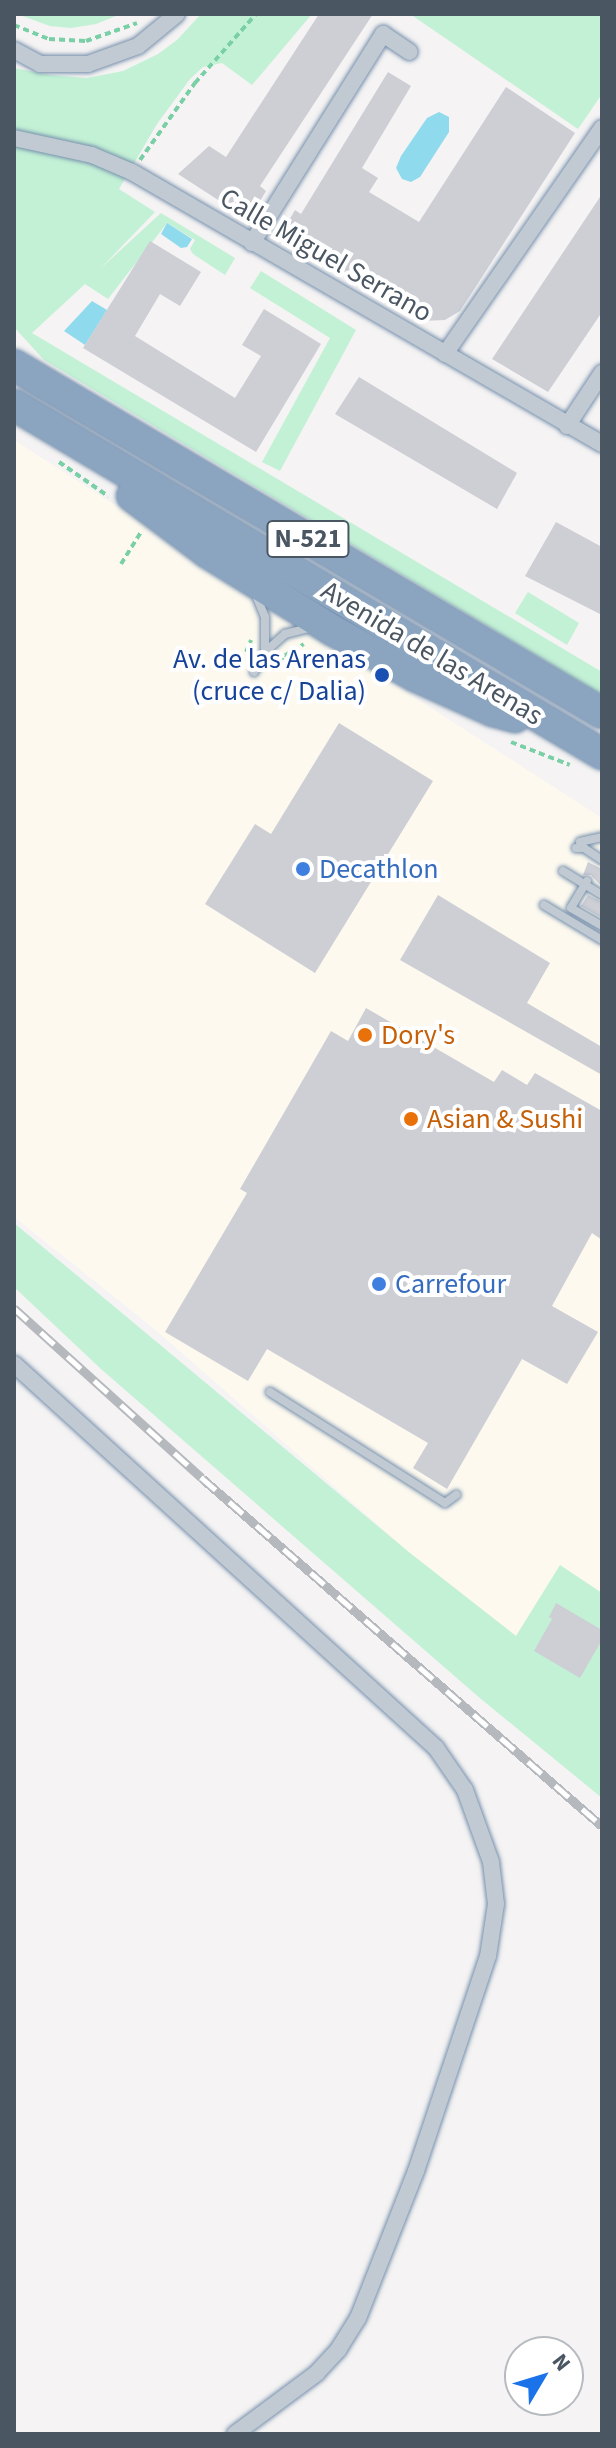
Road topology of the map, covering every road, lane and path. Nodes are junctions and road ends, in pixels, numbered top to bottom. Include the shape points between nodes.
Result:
1 (177, 14) edge
2 (256, 14) edge
3 (140, 21) dead end
4 (14, 25) edge
5 (14, 50) edge
6 (410, 52) dead end
7 (602, 128) edge
8 (14, 138) edge
9 (132, 172) junction
10 (252, 243) junction
11 (445, 354) junction
12 (14, 365) edge
13 (602, 373) edge
14 (14, 405) edge
15 (567, 426) junction
16 (602, 444) edge
17 (101, 457) junction
18 (147, 522) dead end
19 (121, 564) dead end
20 (241, 575) junction
21 (332, 630) junction
22 (265, 652) junction
23 (254, 672) dead end
24 (602, 713) edge
25 (559, 728) junction
26 (602, 754) edge
27 (602, 837) edge
28 (600, 861) edge
29 (563, 871) dead end
30 (588, 885) junction
31 (602, 895) edge
32 (544, 905) dead end
33 (602, 926) edge
34 (602, 940) edge
35 (14, 1364) edge
36 (270, 1392) dead end
37 (456, 1495) dead end
38 (235, 2434) edge

1 - 5 street via 138,46 88,64 40,64
2 - 9 path via 195,83
3 - 4 path via 86,41 49,39
6 - 10 street via 383,34
7 - 11 street
8 - 9 street, Calle Miguel Serrano via 92,155
9 - 10 street, Calle Miguel Serrano
10 - 11 street, Calle Miguel Serrano
11 - 15 street, Calle Miguel Serrano
12 - 24 highway, Avenida de las Arenas / N-521
13 - 15 street
14 - 17 highway, Avenida de las Arenas / N-521
15 - 16 street, Calle Miguel Serrano
17 - 20 highway via 127,492
17 - 25 highway, Avenida de las Arenas / N-521
18 - 19 path
20 - 21 highway
20 - 22 lane via 265,617
21 - 22 lane via 297,630
21 - 25 highway via 493,711
22 - 23 lane
25 - 26 highway, Avenida de las Arenas / N-521
27 - 28 lane via 578,845
29 - 30 lane
30 - 31 lane
30 - 33 lane via 571,908
32 - 34 lane
35 - 38 street via 436,1748 465,1790 491,1862 496,1904 488,1956 416,2171 358,2318 317,2373
36 - 37 lane via 445,1503

